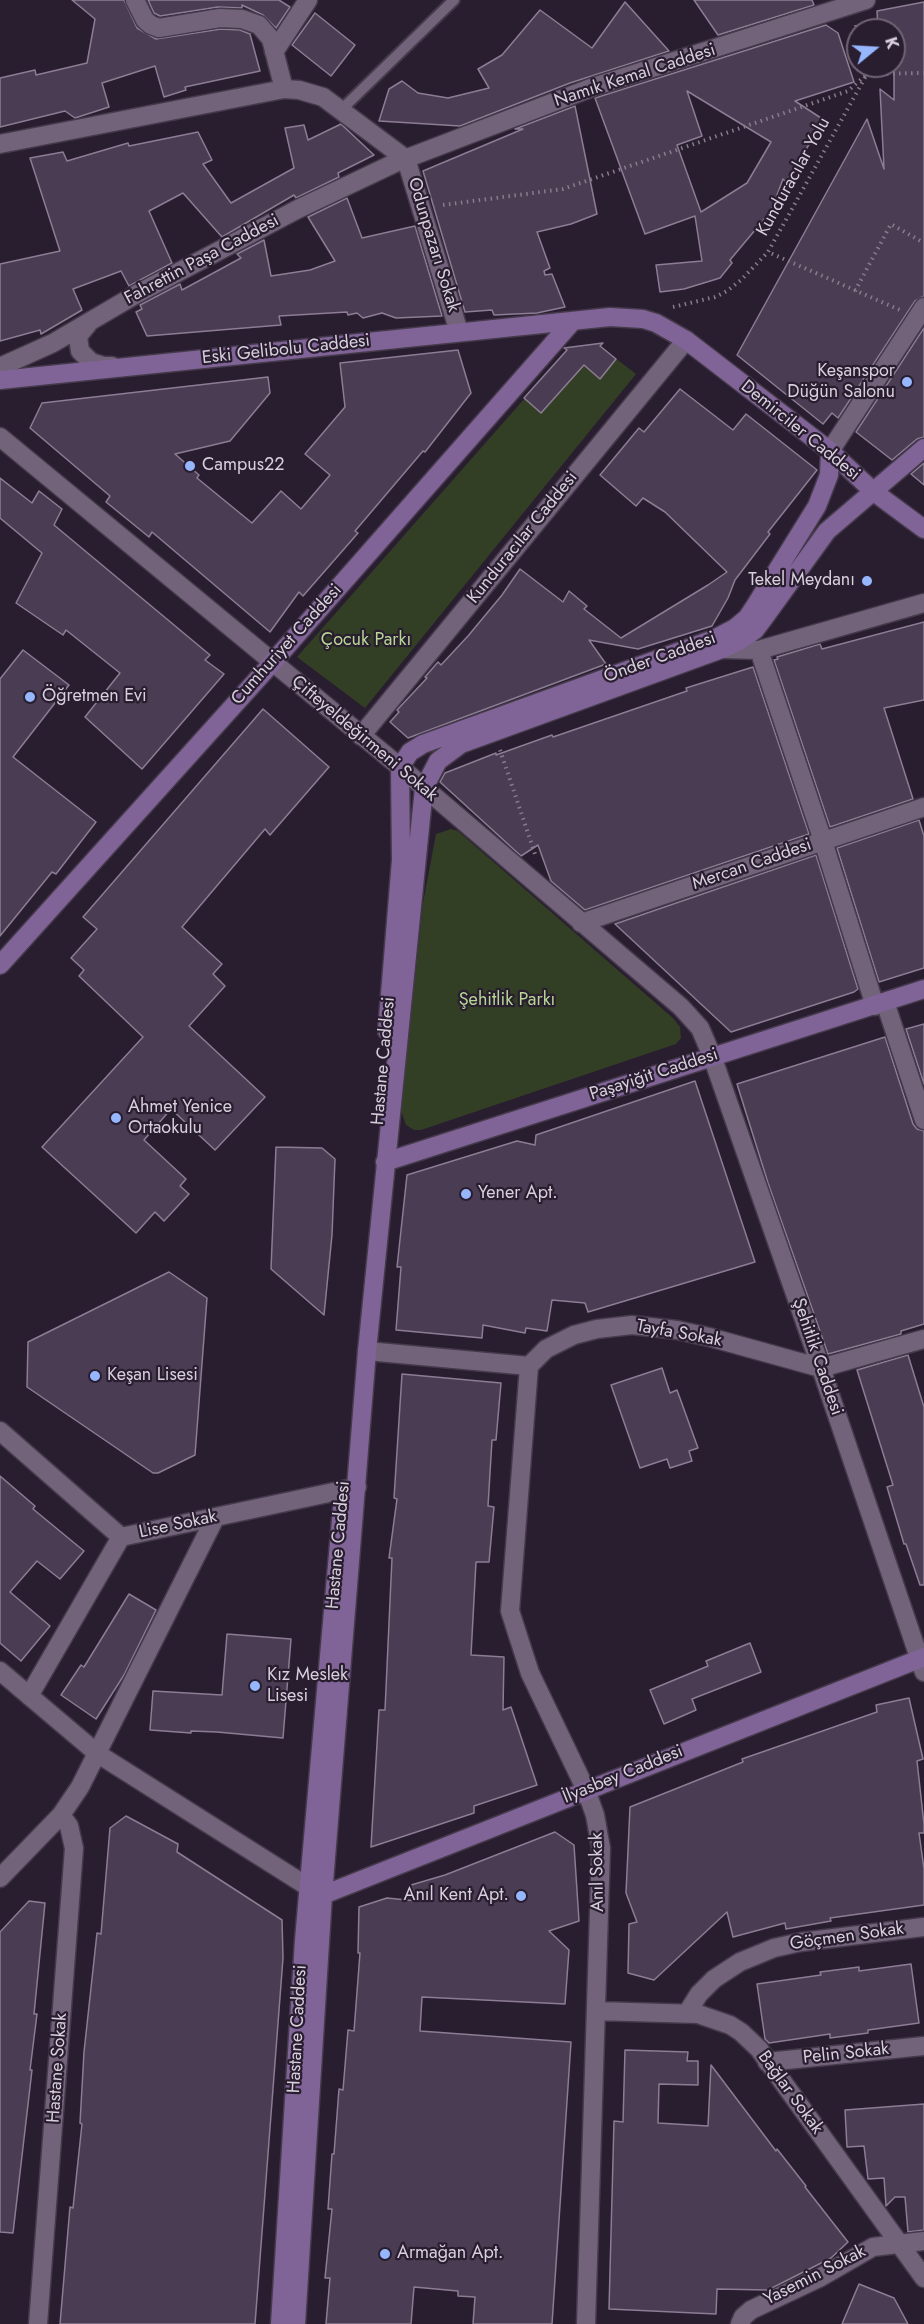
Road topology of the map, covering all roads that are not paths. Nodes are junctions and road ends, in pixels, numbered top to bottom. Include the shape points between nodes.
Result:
1 (135, 0) edge
2 (308, 0) edge
3 (454, 0) edge
4 (866, 0) edge
5 (274, 52) junction
6 (284, 89) junction
7 (342, 110) junction
8 (0, 144) edge
9 (406, 159) junction
10 (920, 312) edge
11 (97, 318) junction
12 (572, 322) junction
13 (459, 332) junction
14 (686, 340) junction
15 (0, 367) edge
16 (127, 367) junction
17 (0, 380) edge
18 (0, 437) edge
19 (924, 448) edge
20 (830, 451) junction
21 (874, 492) junction
22 (924, 529) edge
23 (924, 603) edge
24 (722, 649) junction
25 (759, 650) junction
26 (272, 663) junction
27 (361, 736) junction
28 (400, 767) junction
29 (424, 788) junction
30 (924, 807) edge
31 (823, 841) junction
32 (580, 923) junction
33 (0, 965) edge
34 (924, 989) edge
35 (880, 1004) junction
36 (712, 1056) junction
37 (924, 1120) edge
38 (385, 1162) junction
39 (924, 1339) edge
40 (367, 1352) junction
41 (529, 1366) junction
42 (821, 1368) junction
43 (0, 1431) edge
44 (351, 1489) junction
45 (215, 1518) junction
46 (122, 1537) junction
47 (922, 1663) edge
48 (0, 1671) edge
49 (29, 1696) junction
50 (98, 1754) junction
51 (586, 1790) junction
52 (61, 1815) junction
53 (0, 1878) edge
54 (315, 1891) junction
55 (924, 1927) edge
56 (596, 2011) junction
57 (687, 2013) junction
58 (924, 2046) edge
59 (768, 2062) junction
60 (924, 2241) edge
61 (898, 2243) junction
62 (924, 2278) edge
63 (38, 2324) edge
64 (280, 2324) edge
65 (296, 2324) edge
66 (586, 2324) edge
67 (740, 2324) edge

1 - 5 street via 145,20 159,28 220,18 252,21 271,39
2 - 5 street
3 - 7 lane
4 - 9 street, Namık Kemal Caddesi via 596,86
5 - 6 street
6 - 7 street via 323,97
6 - 8 street
7 - 9 street
9 - 11 street, Fahrettin Paşa Caddesi via 298,209
9 - 13 street, Odunpazarı Sokak
10 - 20 street
11 - 15 street, Fahrettin Paşa Caddesi
11 - 16 street via 80,332 80,351 97,365
12 - 13 main road, Eski Gelibolu Caddesi
12 - 14 main road, Demirciler Caddesi via 610,317 643,319
12 - 26 main road, Cumhuriyet Caddesi
13 - 16 main road, Eski Gelibolu Caddesi
14 - 20 main road, Demirciler Caddesi
14 - 27 street, Kunduracılar Caddesi
16 - 17 main road, Eski Gelibolu Caddesi
18 - 26 street, Çifteyeldeğirmeni Sokak
19 - 21 main road, Önder Caddesi
20 - 21 main road, Demirciler Caddesi
20 - 28 main road, Önder Caddesi via 829,475 817,506 747,618 735,628 423,744 410,752
21 - 22 main road, Demirciler Caddesi
21 - 24 main road, Önder Caddesi via 827,531 754,630
23 - 25 street
24 - 25 street
24 - 29 main road, Önder Caddesi via 450,750 438,761
25 - 31 street
26 - 27 street, Çifteyeldeğirmeni Sokak
26 - 33 main road, Cumhuriyet Caddesi
27 - 28 street, Çifteyeldeğirmeni Sokak
28 - 29 street, Çifteyeldeğirmeni Sokak
28 - 44 main road, Hastane Caddesi via 400,872
29 - 32 street, Çifteyeldeğirmeni Sokak
29 - 38 main road, Hastane Caddesi
30 - 31 street, Mercan Caddesi
31 - 32 street, Mercan Caddesi
31 - 35 street
32 - 36 street, Çifteyeldeğirmeni Sokak via 691,1017
34 - 35 main road, Paşayiğit Caddesi
35 - 36 main road, Paşayiğit Caddesi
35 - 37 street
36 - 38 main road, Paşayiğit Caddesi
36 - 42 street, Şehitlik Caddesi
38 - 40 main road, Hastane Caddesi
39 - 42 street
40 - 41 street
40 - 44 main road, Hastane Caddesi
41 - 42 street, Tayfa Sokak via 557,1342 597,1329 632,1325 709,1337
41 - 51 street, Anıl Sokak via 510,1611 530,1673
42 - 47 street, Şehitlik Caddesi
43 - 46 street, Lise Sokak
44 - 45 street, Lise Sokak
44 - 54 main road, Hastane Caddesi
45 - 46 street, Lise Sokak
45 - 50 street
46 - 49 street
47 - 51 main road, İlyasbey Caddesi
48 - 49 street
49 - 50 street
50 - 52 street
50 - 54 street
51 - 54 main road, İlyasbey Caddesi
51 - 56 street, Anıl Sokak via 601,1848
52 - 53 street
52 - 63 street, Hastane Sokak via 69,1826 74,1848
54 - 64 main road, Hastane Caddesi
54 - 65 main road, Hastane Caddesi
55 - 57 street, Göçmen Sokak via 801,1942 757,1954 714,1979
56 - 57 street, Bağlar Sokak
56 - 66 street, Anıl Sokak
57 - 59 street, Bağlar Sokak via 730,2025 751,2041
58 - 59 street, Pelin Sokak
59 - 61 street, Bağlar Sokak
60 - 61 street, Yasemin Sokak
61 - 62 street, Bağlar Sokak
61 - 67 street, Yasemin Sokak via 864,2251 821,2277 751,2310

